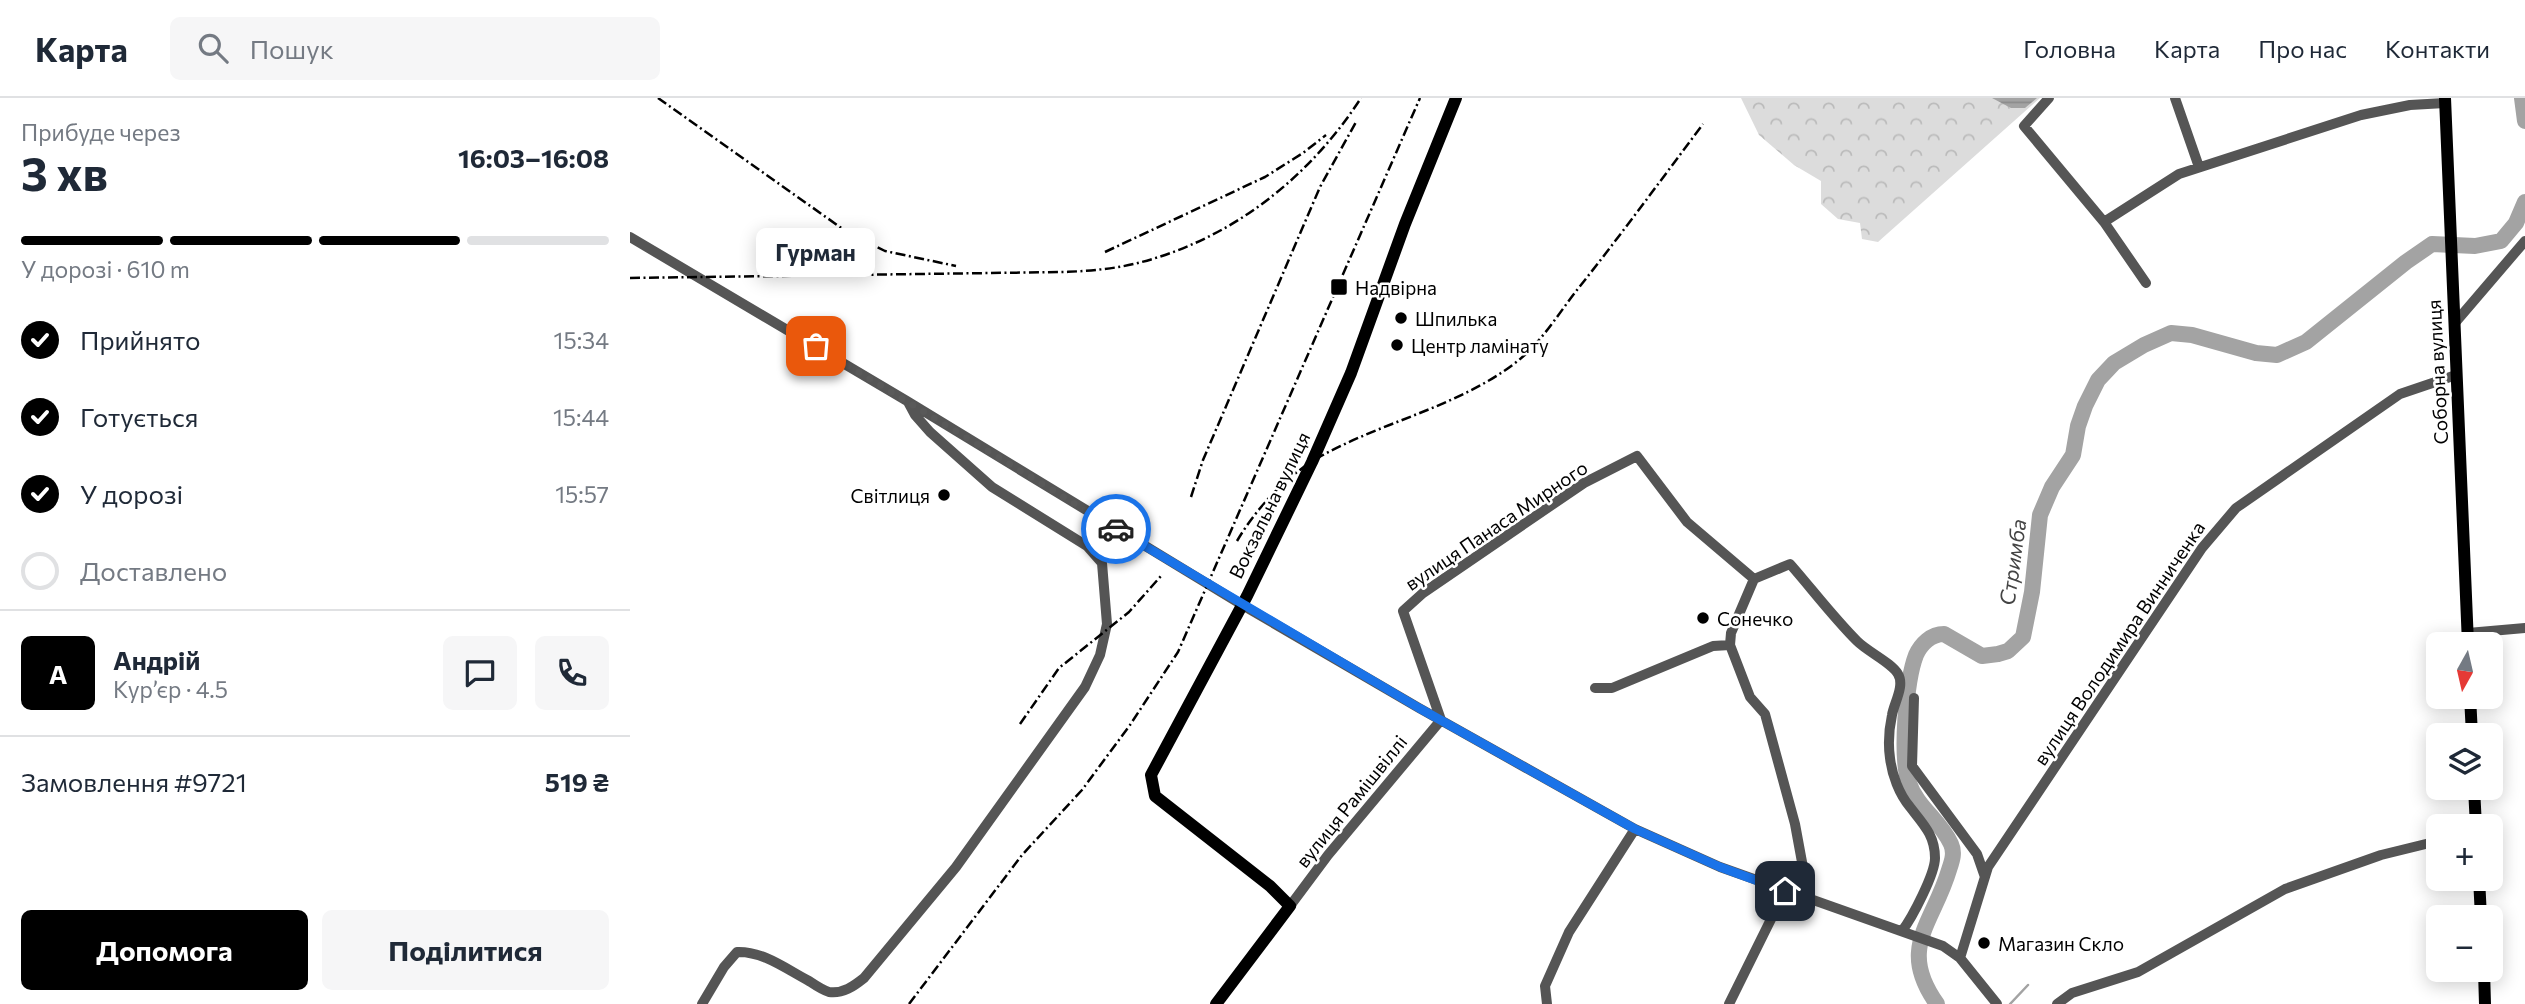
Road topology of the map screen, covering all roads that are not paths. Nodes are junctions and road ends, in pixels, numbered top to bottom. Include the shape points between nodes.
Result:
1 (1456, 98) edge
2 (2049, 98) edge
3 (2175, 98) edge
4 (2445, 100) edge
5 (2200, 167) junction
6 (2104, 222) junction
7 (630, 237) edge
8 (2525, 241) edge
9 (2146, 283) dead end
10 (2454, 324) junction
11 (2456, 375) junction
12 (908, 401) junction
13 (1754, 579) junction
14 (2525, 628) edge
15 (2468, 632) edge
16 (2502, 632) edge
17 (1730, 645) junction
18 (1595, 688) dead end
19 (1914, 698) dead end
20 (1441, 720) junction
21 (1635, 829) junction
22 (2426, 844) edge
23 (1985, 877) junction
24 (1785, 891) junction
25 (1809, 900) junction
26 (1290, 905) junction
27 (1906, 932) junction
28 (1960, 958) junction
29 (2484, 982) edge
30 (702, 1004) edge
31 (1216, 1004) edge
32 (1547, 1004) edge
33 (1729, 1004) edge
34 (1997, 1004) edge
35 (2057, 1004) edge
36 (2485, 1004) edge

1 - 26 main road, Вокзальна вулиця via 1351,373 1312,462 1151,775 1155,796
2 - 6 street via 2024,126
3 - 5 street
4 - 5 street via 2361,115
4 - 10 main road, Соборна вулиця
5 - 6 street via 2155,187
6 - 9 street
7 - 12 street
8 - 10 street
10 - 11 main road, Соборна вулиця
11 - 15 main road, Соборна вулиця
11 - 23 street, вулиця Володимира Винниченка via 2400,394 2236,508 2202,548
12 - 20 street via 1158,555
12 - 30 street via 930,432 974,472 1087,546 1102,563 1107,624 1100,655 1085,687 1024,774 956,867 864,978 852,988 827,992 762,956 737,952
13 - 17 street
13 - 20 street, вулиця Панаса Мирного via 1687,522 1637,456 1584,483 1423,593 1404,611
13 - 27 street via 1790,564 1858,642 1897,671 1901,681 1889,737 1890,759 1899,789 1930,832 1935,853 1932,872
14 - 16 street
17 - 18 street via 1713,646 1612,688
17 - 25 street via 1750,697 1765,714 1795,824
19 - 23 street via 1912,765 1977,854
20 - 21 street
20 - 26 street, вулиця Рамішвіллі
21 - 24 street
21 - 32 street via 1569,932 1545,986
22 - 35 street via 2285,889 2138,972 2072,993
23 - 28 street, вулиця Володимира Винниченка
24 - 25 street
24 - 33 street
25 - 27 street
26 - 31 main road
27 - 28 street
28 - 34 street
29 - 36 main road

